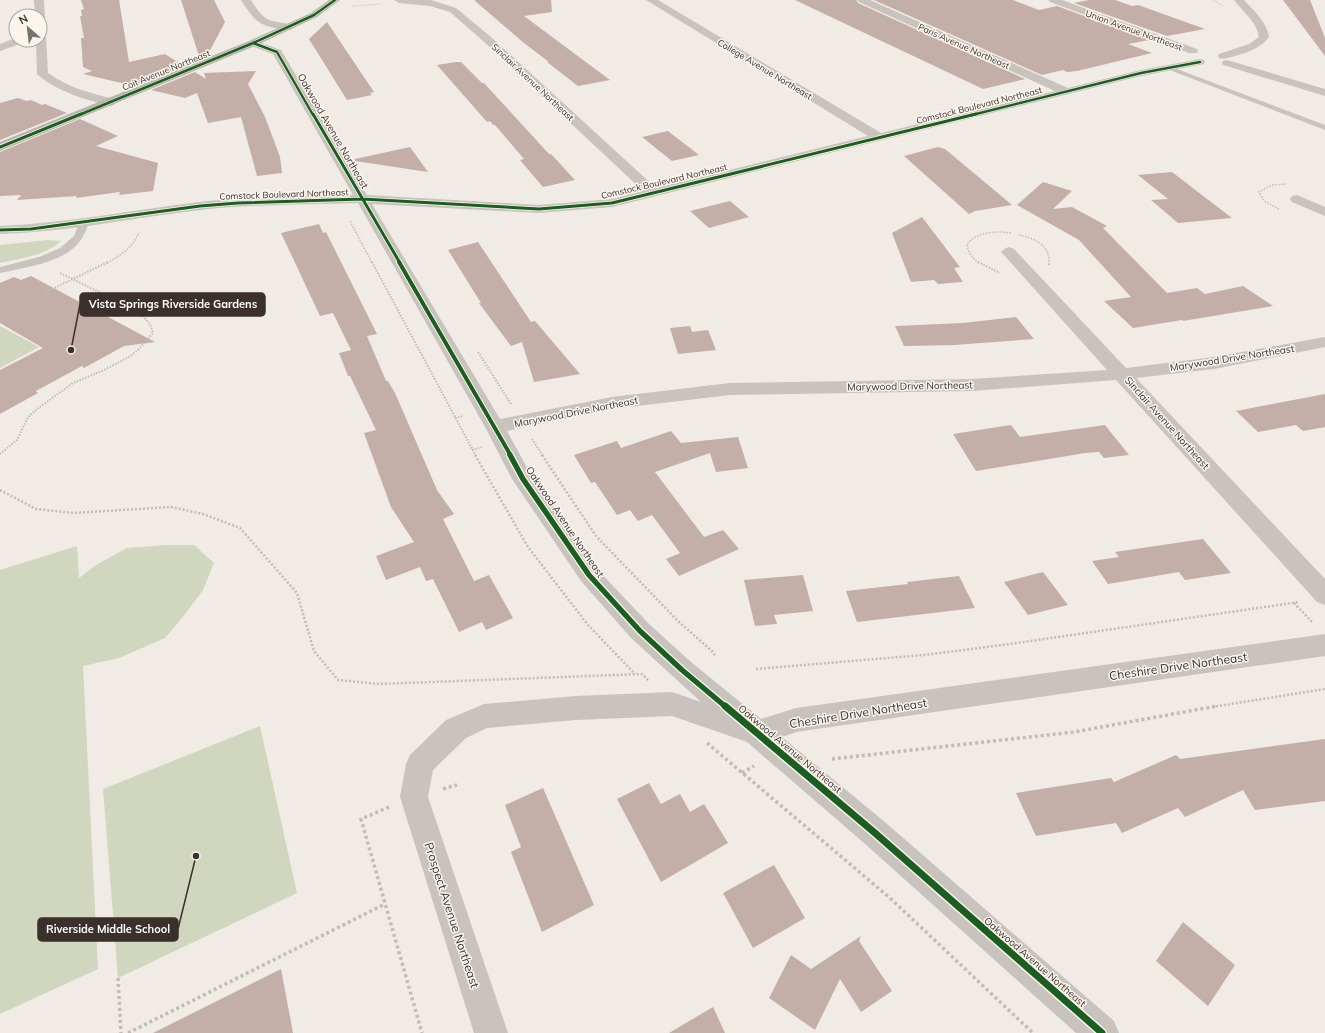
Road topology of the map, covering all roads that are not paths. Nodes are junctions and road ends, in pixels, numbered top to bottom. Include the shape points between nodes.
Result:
1 (246, 0) edge
2 (335, 0) edge
3 (399, 0) edge
4 (651, 0) edge
5 (862, 0) edge
6 (1053, 0) edge
7 (1239, 0) edge
8 (344, 3) edge
9 (289, 27) junction
10 (253, 43) junction
11 (41, 48) edge
12 (1211, 58) junction
13 (1169, 68) junction
14 (1066, 91) junction
15 (1325, 93) edge
16 (110, 102) junction
17 (1325, 128) edge
18 (878, 138) junction
19 (0, 147) edge
20 (653, 192) junction
21 (362, 199) junction
22 (1297, 199) dead end
23 (1325, 212) edge
24 (84, 223) junction
25 (0, 230) edge
26 (1009, 252) dead end
27 (0, 270) edge
28 (1325, 342) edge
29 (1122, 374) junction
30 (495, 427) junction
31 (1325, 595) edge
32 (1320, 635) edge
33 (757, 733) junction
34 (491, 1033) edge
35 (1102, 1033) edge

1 - 9 street via 260,22
2 - 8 street
2 - 9 street, Coit Avenue Northeast
3 - 20 street, Sinclair Avenue Northeast via 431,3 453,10
4 - 18 street, College Avenue Northeast
5 - 14 street, Paris Avenue Northeast
6 - 12 street, Union Avenue Northeast
7 - 12 street via 1263,27 1263,40 1255,46
9 - 10 street, Coit Avenue Northeast
10 - 16 street, Coit Avenue Northeast
10 - 21 street, Oakwood Avenue Northeast via 277,52
11 - 16 street via 43,74 57,86 75,94
12 - 13 street, Comstock Boulevard Northeast
12 - 15 street, Comstock Boulevard Northeast
13 - 14 street, Comstock Boulevard Northeast
13 - 17 lane
14 - 18 street, Comstock Boulevard Northeast
16 - 19 street, Coit Avenue Northeast
18 - 20 street, Comstock Boulevard Northeast
20 - 21 street, Comstock Boulevard Northeast via 612,203 539,209
21 - 24 street, Comstock Boulevard Northeast via 200,206
21 - 30 street, Oakwood Avenue Northeast
22 - 23 street
24 - 25 street, Comstock Boulevard Northeast
24 - 27 lane via 75,240 60,252
26 - 29 street, Sinclair Avenue Northeast
28 - 29 street, Marywood Drive Northeast via 1214,363
29 - 30 street, Marywood Drive Northeast via 972,385 730,389 612,403
29 - 31 street, Sinclair Avenue Northeast
30 - 33 street, Oakwood Avenue Northeast via 523,479 588,575 640,631
32 - 33 street, Cheshire Drive Northeast via 796,720
33 - 34 street, Prospect Avenue Northeast via 672,704 576,708 484,716 456,729 420,764 414,797
33 - 35 street, Oakwood Avenue Northeast

